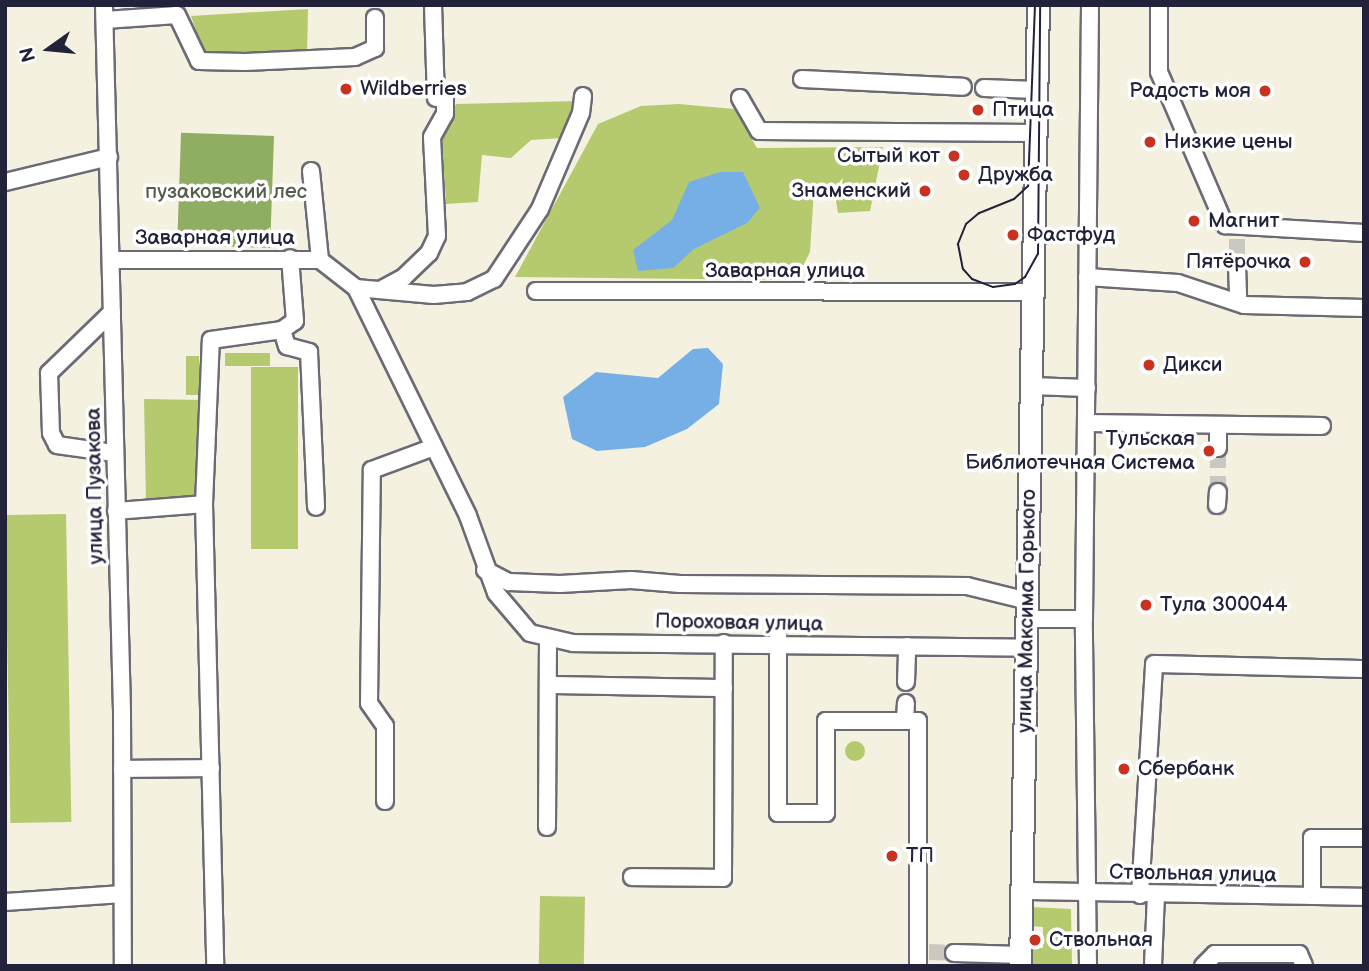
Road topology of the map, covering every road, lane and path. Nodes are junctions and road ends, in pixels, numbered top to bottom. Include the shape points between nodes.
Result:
1 (433, 5) edge
2 (1038, 5) edge
3 (1090, 5) edge
4 (1159, 5) edge
5 (180, 10) edge
6 (104, 12) edge
7 (375, 18) dead end
8 (802, 79) dead end
9 (962, 87) dead end
10 (984, 88) dead end
11 (1036, 90) junction
12 (583, 96) dead end
13 (740, 98) dead end
14 (1035, 134) junction
15 (108, 157) junction
16 (311, 171) dead end
17 (7, 184) edge
18 (1364, 233) edge
19 (290, 258) junction
20 (111, 260) junction
21 (320, 260) junction
22 (1237, 265) tunnel mouth
23 (1087, 277) junction
24 (356, 288) junction
25 (537, 291) dead end
26 (377, 292) junction
27 (1033, 292) junction
28 (1238, 303) junction
29 (1364, 308) edge
30 (112, 312) junction
31 (282, 330) junction
32 (1031, 386) junction
33 (1087, 387) junction
34 (1086, 423) junction
35 (1218, 425) junction
36 (1322, 426) dead end
37 (434, 447) junction
38 (1218, 448) tunnel mouth
39 (114, 453) junction
40 (204, 504) junction
41 (316, 507) dead end
42 (116, 511) junction
43 (485, 570) junction
44 (1027, 610) junction
45 (1084, 619) junction
46 (778, 639) junction
47 (548, 641) junction
48 (723, 643) junction
49 (906, 646) junction
50 (1027, 648) junction
51 (1364, 668) edge
52 (906, 681) dead end
53 (548, 685) junction
54 (724, 688) junction
55 (906, 703) dead end
56 (905, 721) junction
57 (211, 768) junction
58 (122, 769) junction
59 (385, 801) dead end
60 (547, 827) dead end
61 (1364, 838) edge
62 (632, 877) dead end
63 (1022, 891) junction
64 (1086, 893) junction
65 (122, 894) junction
66 (1148, 895) junction
67 (1312, 896) junction
68 (1364, 897) edge
69 (5, 902) edge
70 (954, 953) tunnel mouth
71 (922, 957) edge
72 (1021, 960) edge
73 (123, 966) edge
74 (215, 966) edge
75 (1088, 966) edge
76 (1153, 966) edge
77 (1203, 966) edge
78 (1304, 966) edge

1 - 26 street via 445,114 432,137 437,236 429,253 404,277
2 - 11 main road, улица Максима Горького
3 - 23 street
4 - 18 street via 1159,72 1225,225 1237,232
5 - 6 street
5 - 7 street via 199,61 355,57 375,48
6 - 15 street, улица Пузакова
8 - 9 street
10 - 11 street
11 - 14 main road, улица Максима Горького
12 - 26 street, Заварная улица via 581,113 540,209 494,279 467,292
13 - 14 street via 759,131
14 - 27 main road, улица Максима Горького
15 - 17 street
15 - 20 street, улица Пузакова
16 - 21 street, Заварная улица
19 - 20 street, Заварная улица
19 - 21 street, Заварная улица
19 - 31 street via 295,321
20 - 30 street, улица Пузакова
21 - 24 street, Заварная улица
22 - 28 street
23 - 28 street via 1178,283
23 - 33 street
24 - 26 street, Заварная улица
24 - 37 street
25 - 27 street, Заварная улица
27 - 32 main road, улица Максима Горького
28 - 29 street
30 - 39 street, улица Пузакова
30 - 39 street via 50,373 51,433 57,445
31 - 40 street via 211,340
31 - 41 street via 287,346 309,352
32 - 33 street
32 - 44 main road, улица Максима Горького
33 - 34 street
34 - 35 street
34 - 45 street
35 - 36 street
35 - 38 street
37 - 43 street via 468,516
37 - 59 street via 372,470 369,703 385,726
39 - 42 street, улица Пузакова
40 - 42 street
40 - 57 street
42 - 58 street, улица Пузакова
43 - 44 street, Пороховая улица via 509,582 560,584 631,580 967,586
43 - 47 street via 514,616 530,633
44 - 45 street, Пороховая улица
44 - 50 main road, улица Максима Горького
45 - 64 street
46 - 48 street, Пороховая улица
46 - 49 street, Пороховая улица
46 - 56 street via 778,813 826,813 826,721
47 - 48 street, Пороховая улица
47 - 53 street
48 - 54 street
49 - 50 street, Пороховая улица
49 - 52 street
50 - 63 main road, улица Максима Горького
51 - 66 street via 1154,664
53 - 54 street
53 - 60 street
54 - 62 street via 723,878
55 - 56 street
56 - 71 street via 918,721
57 - 58 street
57 - 74 street
58 - 65 street, улица Пузакова
61 - 67 street via 1312,838
63 - 64 street, Ствольная улица
63 - 72 main road, улица Максима Горького
64 - 66 street, Ствольная улица
64 - 75 street
65 - 69 street
65 - 73 street, улица Пузакова
66 - 67 street, Ствольная улица
66 - 76 street
67 - 68 street, Ствольная улица
70 - 72 street
77 - 78 street via 1214,954 1299,954

